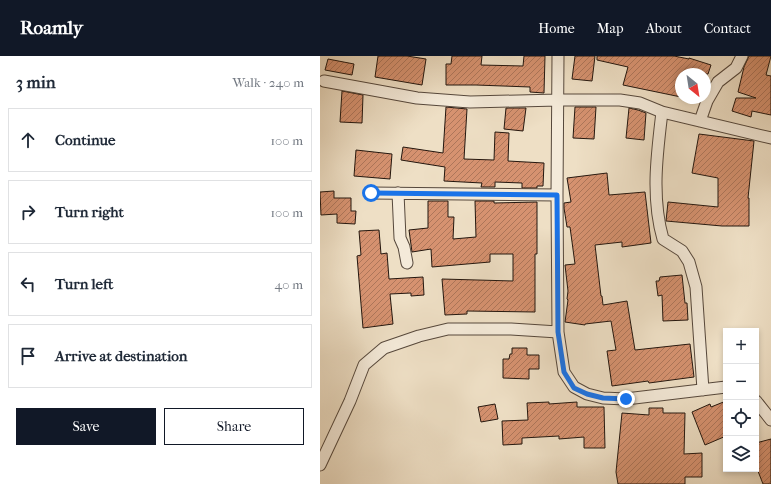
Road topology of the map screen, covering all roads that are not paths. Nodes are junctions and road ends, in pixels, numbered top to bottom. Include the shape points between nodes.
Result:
1 (558, 56) edge
2 (742, 56) edge
3 (324, 81) dead end
4 (558, 100) junction
5 (662, 112) junction
6 (700, 121) junction
7 (771, 138) edge
8 (371, 193) dead end
9 (398, 194) junction
10 (557, 195) junction
11 (407, 263) dead end
12 (558, 332) junction
13 (723, 387) edge
14 (703, 390) junction
15 (759, 405) edge
16 (771, 420) edge
17 (320, 465) edge

1 - 4 street
2 - 6 street via 736,68 718,82 707,101
3 - 4 street via 417,98 470,102
4 - 5 street via 620,100 640,103
4 - 10 street
5 - 6 street
5 - 14 street via 656,160 658,222 663,239 682,251 689,262 696,287
6 - 7 street
8 - 9 street
9 - 10 street
9 - 11 street via 400,238
10 - 12 street
12 - 14 street via 564,372 574,388 587,394 626,399
12 - 17 street via 511,329 448,330 419,336 384,348 364,365
13 - 14 street
15 - 16 street

